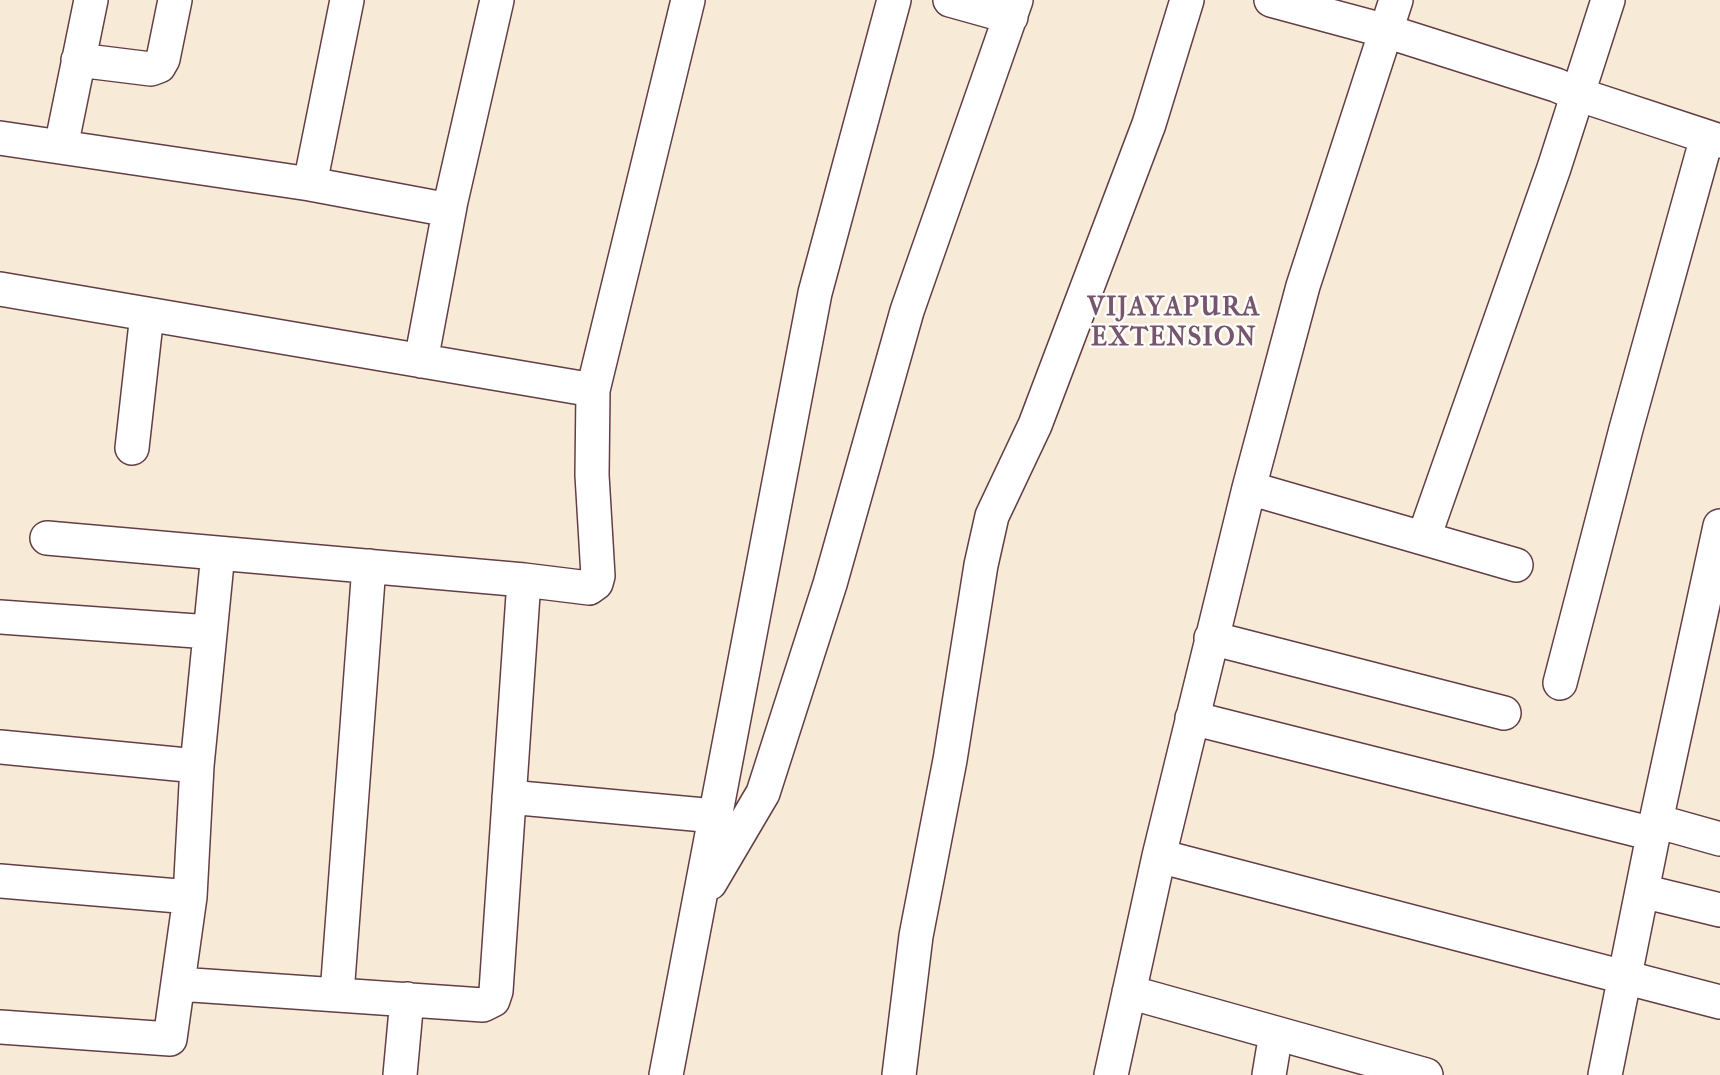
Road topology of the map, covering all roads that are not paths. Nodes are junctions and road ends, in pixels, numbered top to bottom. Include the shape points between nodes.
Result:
1 (91, 0) edge
2 (175, 0) edge
3 (347, 0) edge
4 (497, 0) edge
5 (688, 0) edge
6 (894, 0) edge
7 (950, 0) edge
8 (1187, 0) edge
9 (1271, 0) edge
10 (1396, 0) edge
11 (1608, 0) edge
12 (1013, 9) edge
13 (1386, 31) junction
14 (78, 60) junction
15 (1577, 94) junction
16 (0, 138) edge
17 (1714, 139) edge
18 (61, 147) junction
19 (310, 184) junction
20 (449, 210) junction
21 (0, 289) edge
22 (147, 314) junction
23 (421, 361) junction
24 (593, 390) junction
25 (132, 448) dead end
26 (1249, 488) junction
27 (1720, 526) edge
28 (1424, 537) junction
29 (47, 538) dead end
30 (218, 553) junction
31 (1516, 565) dead end
32 (369, 566) junction
33 (524, 579) junction
34 (0, 617) edge
35 (210, 632) junction
36 (1211, 638) junction
37 (1560, 683) dead end
38 (1504, 713) dead end
39 (1192, 718) junction
40 (0, 747) edge
41 (197, 766) junction
42 (509, 798) junction
43 (715, 816) junction
44 (1654, 828) junction
45 (1720, 839) edge
46 (1159, 856) junction
47 (0, 881) edge
48 (1642, 891) junction
49 (190, 897) junction
50 (698, 906) junction
51 (1720, 910) edge
52 (1625, 977) junction
53 (178, 984) junction
54 (1129, 992) junction
55 (337, 994) junction
56 (407, 999) junction
57 (1720, 1002) edge
58 (0, 1028) edge
59 (1276, 1033) junction
60 (400, 1075) edge
61 (666, 1075) edge
62 (898, 1075) edge
63 (1111, 1075) edge
64 (1269, 1075) edge
65 (1426, 1075) edge
66 (1605, 1075) edge

1 - 14 street
2 - 14 street via 159,66 151,69
3 - 19 street
4 - 20 street
5 - 24 street
6 - 43 street via 815,293
7 - 12 street
8 - 62 street via 1149,124 1035,424 992,516 916,936
9 - 13 street
10 - 13 street
11 - 15 street
12 - 50 street via 907,311 830,584 763,793
13 - 15 street
13 - 26 street via 1304,286
14 - 18 street
15 - 17 street
15 - 28 street
16 - 18 street
17 - 37 street via 1629,418
18 - 19 street
19 - 20 street
20 - 23 street
21 - 22 street
22 - 23 street
22 - 25 street
23 - 24 street
24 - 33 street via 596,583 589,588
26 - 28 street
26 - 36 street
27 - 44 street
28 - 31 street
29 - 30 street
30 - 32 street
30 - 35 street
32 - 33 street
32 - 55 street
33 - 42 street
34 - 35 street
35 - 41 street
36 - 38 street
36 - 39 street
39 - 44 street
39 - 46 street
40 - 41 street
41 - 49 street
42 - 43 street
42 - 56 street via 493,1000 483,1005
43 - 50 street
44 - 45 street
44 - 48 street
46 - 52 street
46 - 54 street
47 - 49 street
48 - 51 street
48 - 52 street
49 - 53 street
50 - 61 street
52 - 57 street
52 - 66 street
53 - 55 street
53 - 58 street via 170,1039
54 - 59 street
54 - 63 street
55 - 56 street
56 - 60 street
59 - 64 street
59 - 65 street

